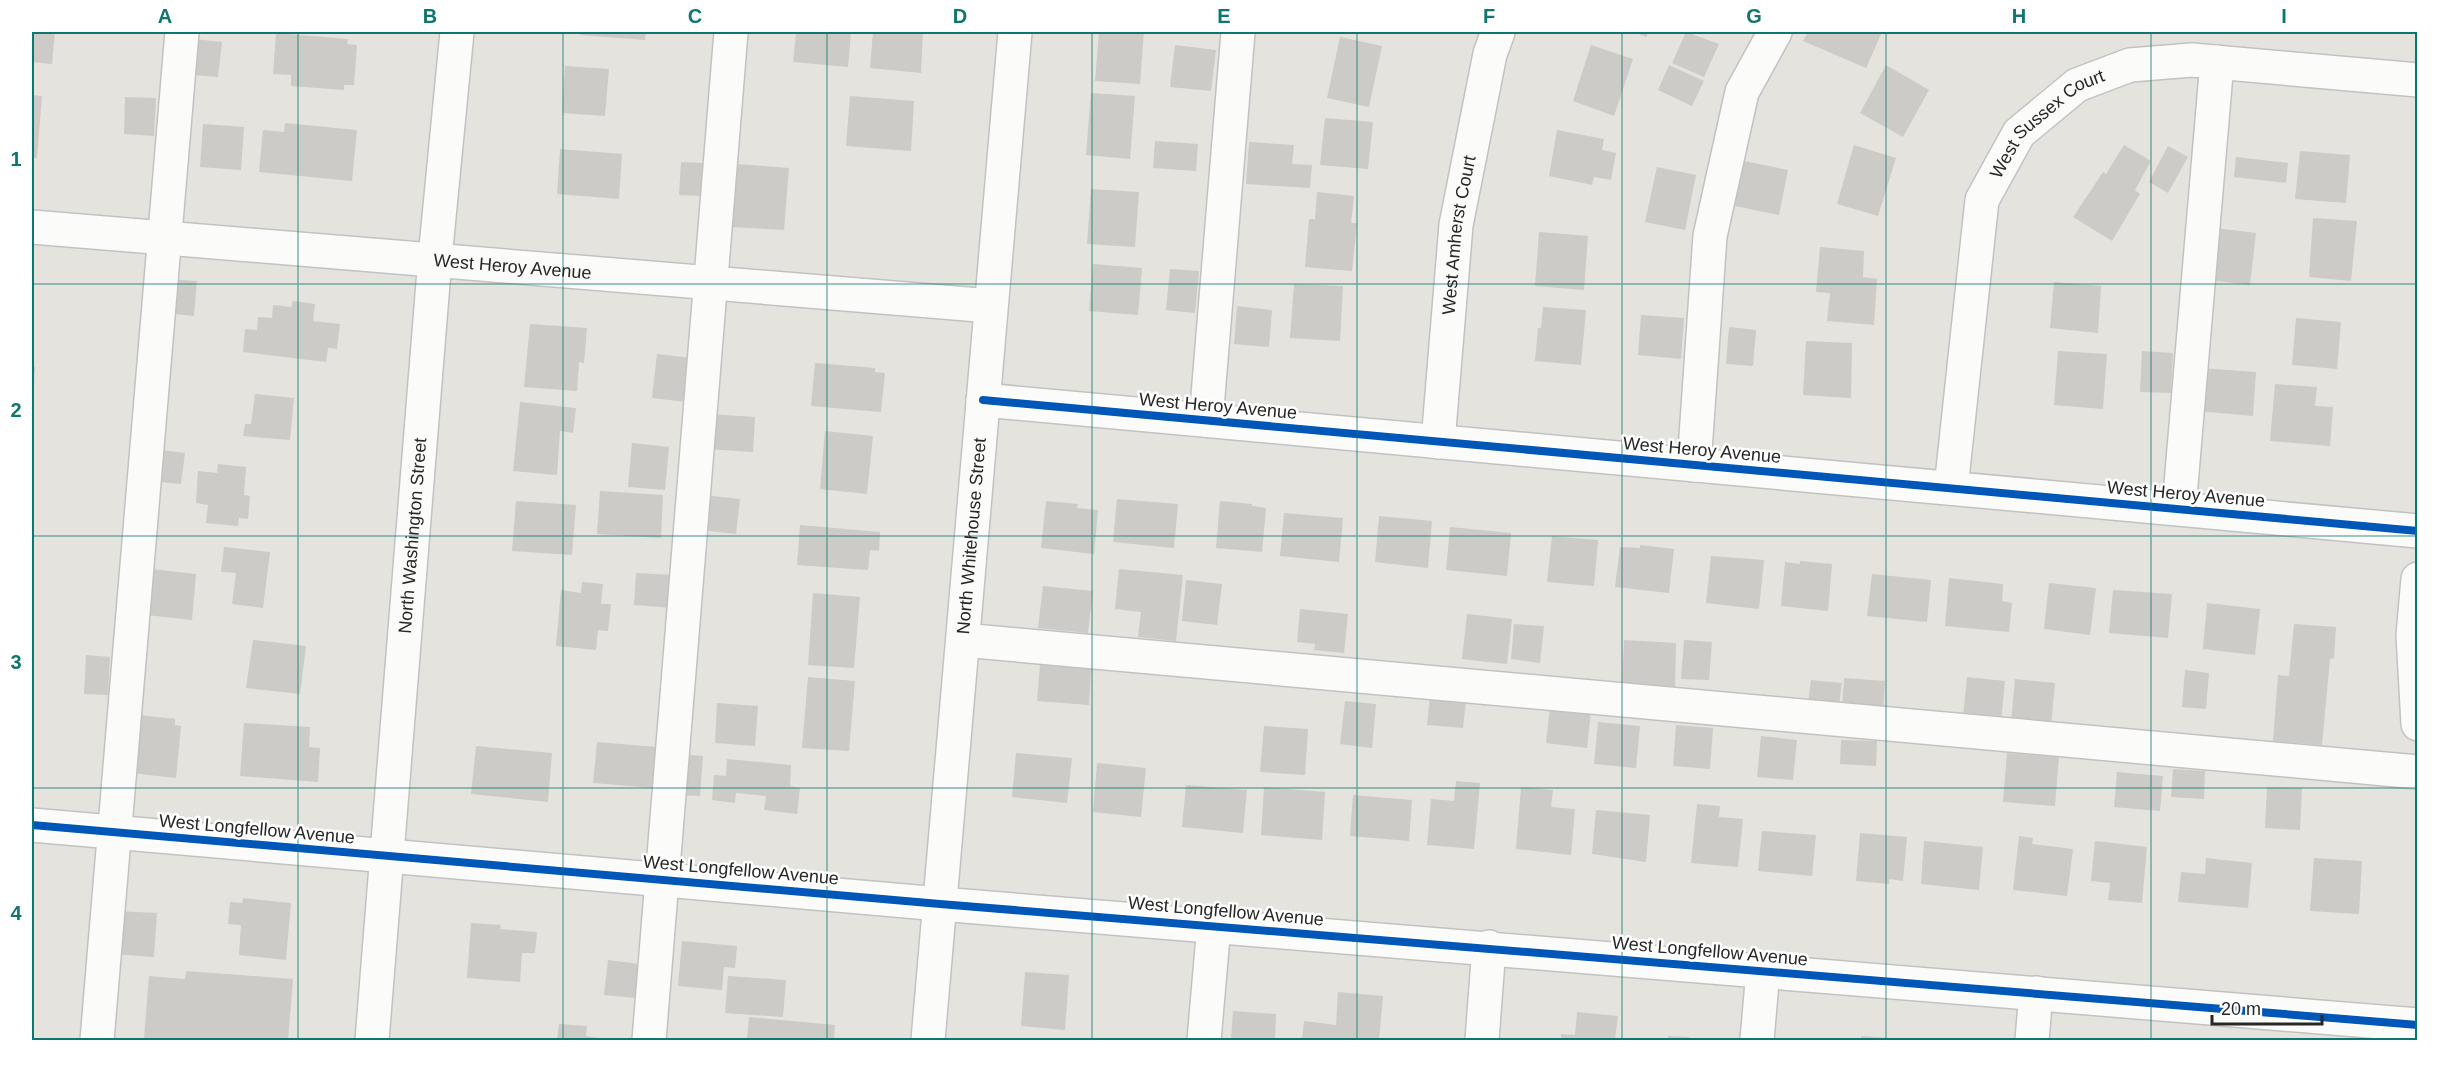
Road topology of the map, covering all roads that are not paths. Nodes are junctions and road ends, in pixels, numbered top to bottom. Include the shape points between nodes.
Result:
1 (182, 32) edge
2 (457, 32) edge
3 (731, 32) edge
4 (1015, 32) edge
5 (1238, 32) edge
6 (1498, 32) edge
7 (1775, 32) edge
8 (2217, 62) junction
9 (2418, 80) edge
10 (32, 227) edge
11 (164, 237) junction
12 (435, 258) junction
13 (711, 282) junction
14 (992, 306) junction
15 (983, 400) junction
16 (1206, 420) junction
17 (1438, 442) junction
18 (1694, 465) junction
19 (1951, 488) junction
20 (2179, 508) junction
21 (2418, 531) edge
22 (2418, 579) edge
23 (963, 640) junction
24 (2418, 724) edge
25 (2418, 772) edge
26 (32, 825) edge
27 (114, 832) junction
28 (387, 855) junction
29 (664, 878) junction
30 (940, 904) junction
31 (1214, 924) junction
32 (1489, 947) junction
33 (1763, 971) junction
34 (2036, 993) junction
35 (2418, 1025) edge
36 (2314, 1029) edge
37 (97, 1041) edge
38 (372, 1041) edge
39 (649, 1041) edge
40 (928, 1041) edge
41 (1204, 1041) edge
42 (1482, 1041) edge
43 (1757, 1041) edge
44 (2032, 1041) edge

1 - 11 street
2 - 12 street, North Washington Street
3 - 13 street
4 - 14 street, North Whitehouse Street
5 - 16 street
6 - 17 street, West Amherst Court via 1490,54 1456,225
7 - 18 street via 1742,92 1710,236
8 - 9 street, West Sussex Court
8 - 19 street, West Sussex Court via 2130,65 2077,85 2019,133 1982,200
8 - 20 street
10 - 11 street, West Heroy Avenue
11 - 12 street, West Heroy Avenue
11 - 27 street
12 - 13 street, West Heroy Avenue
12 - 28 street, North Washington Street
13 - 14 street, West Heroy Avenue
13 - 29 street
14 - 15 street, North Whitehouse Street
15 - 16 street, West Heroy Avenue
15 - 23 street, North Whitehouse Street
16 - 17 street, West Heroy Avenue
17 - 18 street, West Heroy Avenue
18 - 19 street, West Heroy Avenue
19 - 20 street, West Heroy Avenue
20 - 21 street, West Heroy Avenue
22 - 24 street via 2413,635
23 - 25 street
23 - 30 street, North Whitehouse Street
26 - 27 street, West Longfellow Avenue
27 - 28 street, West Longfellow Avenue
27 - 37 street
28 - 29 street, West Longfellow Avenue
28 - 38 street, North Washington Street
29 - 30 street, West Longfellow Avenue
29 - 39 street
30 - 31 street, West Longfellow Avenue
30 - 40 street, North Whitehouse Street
31 - 32 street, West Longfellow Avenue
31 - 41 street
32 - 33 street, West Longfellow Avenue
32 - 42 street
33 - 34 street, West Longfellow Avenue
33 - 43 street
34 - 36 street, West Longfellow Avenue
34 - 44 street
35 - 36 street, West Longfellow Avenue

